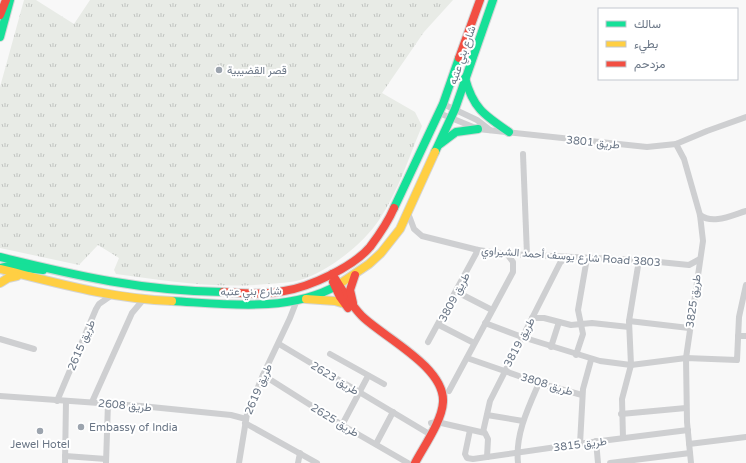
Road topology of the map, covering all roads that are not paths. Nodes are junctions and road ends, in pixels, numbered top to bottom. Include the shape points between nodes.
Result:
1 (6, 0) edge
2 (10, 0) edge
3 (480, 0) edge
4 (493, 0) edge
5 (0, 15) edge
6 (0, 37) edge
7 (465, 78) junction
8 (443, 104) junction
9 (455, 109) junction
10 (439, 113) junction
11 (746, 117) edge
12 (451, 118) junction
13 (478, 130) junction
14 (490, 130) junction
15 (509, 132) junction
16 (439, 144) junction
17 (676, 144) junction
18 (524, 154) dead end
19 (746, 211) edge
20 (408, 213) junction
21 (700, 215) junction
22 (478, 250) junction
23 (507, 254) junction
24 (527, 255) junction
25 (0, 257) edge
26 (566, 257) junction
27 (587, 258) junction
28 (700, 259) junction
29 (639, 260) junction
30 (0, 268) edge
31 (48, 269) junction
32 (332, 274) junction
33 (20, 275) junction
34 (355, 275) junction
35 (90, 279) junction
36 (0, 283) edge
37 (746, 285) edge
38 (337, 286) junction
39 (86, 290) junction
40 (457, 292) junction
41 (112, 295) junction
42 (128, 298) junction
43 (143, 300) junction
44 (300, 300) junction
45 (286, 302) junction
46 (345, 304) junction
47 (354, 307) junction
48 (492, 310) junction
49 (133, 311) junction
50 (290, 318) junction
51 (364, 318) junction
52 (532, 318) junction
53 (559, 322) junction
54 (485, 323) junction
55 (580, 324) junction
56 (629, 324) junction
57 (439, 325) junction
58 (689, 328) junction
59 (738, 336) junction
60 (746, 336) edge
61 (522, 337) junction
62 (0, 339) edge
63 (428, 342) dead end
64 (474, 343) junction
65 (279, 344) junction
66 (551, 347) junction
67 (34, 349) dead end
68 (330, 354) dead end
69 (576, 355) junction
70 (466, 358) junction
71 (686, 358) junction
72 (591, 360) junction
73 (631, 365) junction
74 (504, 371) junction
75 (263, 375) junction
76 (368, 376) junction
77 (539, 383) junction
78 (384, 384) dead end
79 (449, 391) dead end
80 (359, 393) junction
81 (582, 395) junction
82 (1, 396) edge
83 (57, 401) junction
84 (66, 401) junction
85 (92, 402) junction
86 (108, 403) junction
87 (686, 408) junction
88 (393, 412) junction
89 (621, 414) junction
90 (487, 415) junction
91 (246, 421) junction
92 (523, 421) junction
93 (434, 422) junction
94 (342, 425) junction
95 (470, 430) junction
96 (688, 430) junction
97 (426, 432) junction
98 (483, 432) junction
99 (746, 437) edge
100 (623, 438) junction
101 (596, 441) junction
102 (376, 444) junction
103 (580, 444) junction
104 (689, 444) junction
105 (517, 452) junction
106 (300, 453) junction
107 (690, 453) junction
108 (65, 456) junction
109 (487, 457) junction
110 (106, 461) edge
111 (473, 461) edge
112 (64, 463) edge
113 (239, 463) edge
114 (298, 463) edge
115 (317, 463) edge
116 (409, 463) edge
117 (415, 463) edge
118 (518, 463) edge
119 (598, 463) edge
120 (610, 463) edge
121 (691, 463) edge

1 - 5 main road
2 - 6 main road
3 - 8 main road, شارع بني عتبه
4 - 7 main road, شارع بني عتبه
7 - 9 main road, شارع بني عتبه
7 - 15 main road via 473,104
8 - 9 street, طريق 3801
8 - 10 main road, شارع بني عتبه
9 - 12 main road, شارع بني عتبه
9 - 14 street, طريق 3801
10 - 12 street
10 - 32 main road, شارع بني عتبه via 377,239 362,255
11 - 17 street, طريق 3801
12 - 13 street
12 - 16 main road, شارع بني عتبه
13 - 14 street
13 - 16 main road via 456,132
14 - 15 street, طريق 3801
15 - 17 street, طريق 3801 via 647,147
16 - 20 main road, شارع بني عتبه
17 - 21 street, طريق 3825 via 684,159
18 - 24 street
19 - 21 street via 713,220
20 - 22 street, شارع يوسف أحمد الشيراوي Road 3803 via 414,230 422,236
20 - 34 main road, شارع بني عتبه via 381,253
21 - 28 street, طريق 3825 via 703,241
22 - 23 street, شارع يوسف أحمد الشيراوي Road 3803
22 - 40 street, طريق 3809
23 - 24 street, شارع يوسف أحمد الشيراوي Road 3803
23 - 48 street via 513,262 513,272
24 - 26 street, شارع يوسف أحمد الشيراوي Road 3803
25 - 31 main road, شارع بني عتبه
26 - 27 street, شارع يوسف أحمد الشيراوي Road 3803
26 - 52 street, طريق 3819 via 560,263
27 - 29 street, شارع يوسف أحمد الشيراوي Road 3803
27 - 55 street via 578,310
28 - 29 street, شارع يوسف أحمد الشيراوي Road 3803 via 689,265
28 - 58 street, طريق 3825
29 - 56 street
30 - 31 main road via 7,265 38,271
30 - 33 main road, شارع بني عتبه
31 - 35 main road, شارع بني عتبه
32 - 35 main road, شارع بني عتبه via 286,291 235,294 153,289
32 - 38 main road
33 - 36 main road
33 - 39 main road, شارع بني عتبه
34 - 38 main road, شارع بني عتبه
34 - 47 main road via 350,290
35 - 39 main road
37 - 59 street
38 - 44 main road, شارع بني عتبه
38 - 46 main road
38 - 47 main road
39 - 41 main road, شارع بني عتبه
40 - 48 street
40 - 57 street, طريق 3809
41 - 42 main road, شارع بني عتبه
41 - 83 street, طريق 2615 via 96,309
42 - 43 main road, شارع بني عتبه
42 - 49 street
43 - 45 main road, شارع بني عتبه via 265,304
43 - 49 street
44 - 45 main road, شارع بني عتبه
44 - 46 main road via 335,301
44 - 50 street, طريق 2619
45 - 50 street
46 - 51 main road
47 - 51 main road
48 - 54 street
49 - 85 street
50 - 65 street, طريق 2619
51 - 93 main road via 419,364 432,381 437,393
52 - 53 street via 540,317
52 - 61 street, طريق 3819
53 - 55 street
53 - 66 street
54 - 61 street
54 - 64 street
55 - 56 street
55 - 69 street via 583,334
56 - 58 street
56 - 73 street
57 - 63 street, طريق 3809
57 - 64 street
58 - 71 street, طريق 3825
59 - 60 street
59 - 71 street via 737,360
61 - 66 street
61 - 74 street, طريق 3819
62 - 67 street
64 - 70 street
65 - 75 street, طريق 2619
65 - 80 street, طريق 2623
66 - 69 street
68 - 76 street
69 - 72 street
70 - 74 street, طريق 3808
70 - 79 street
71 - 73 street
71 - 87 street, طريق 3825
72 - 73 street
72 - 81 street, طريق 3808
73 - 89 street via 623,394
74 - 77 street, طريق 3808
74 - 90 street, طريق 3819 via 490,401
75 - 91 street, طريق 2619
75 - 94 street, طريق 2625
76 - 78 street
76 - 80 street
77 - 81 street, طريق 3808
77 - 92 street
80 - 88 street, طريق 2623
80 - 94 street
81 - 103 street, طريق 3808
82 - 83 street, طريق 2608
83 - 84 street, طريق 2608
84 - 85 street, طريق 2608
84 - 108 street
85 - 86 street, طريق 2608
86 - 91 street, طريق 2608 via 231,415
86 - 110 street
87 - 89 street
87 - 96 street, طريق 3825
88 - 97 street, طريق 2623
88 - 102 street
89 - 100 street
90 - 92 street
90 - 98 street, طريق 3819
91 - 106 street, طريق 2608
91 - 113 street, طريق 2619
92 - 105 street
93 - 95 street
93 - 97 main road
93 - 117 main road
94 - 102 street, طريق 2625
95 - 98 street
95 - 111 street via 465,454
96 - 100 street, طريق 3815
96 - 104 street, طريق 3825
97 - 116 main road
98 - 109 street via 488,439
99 - 104 street
100 - 101 street, طريق 3815
101 - 103 street, طريق 3815
101 - 119 street
102 - 116 street, طريق 2625
103 - 105 street, طريق 3815
104 - 107 street, طريق 3825
105 - 109 street, طريق 3815
105 - 118 street
106 - 114 street
106 - 115 street, طريق 2608
107 - 120 street
107 - 121 street, طريق 3825
108 - 110 street
108 - 112 street
109 - 111 street, طريق 3815

